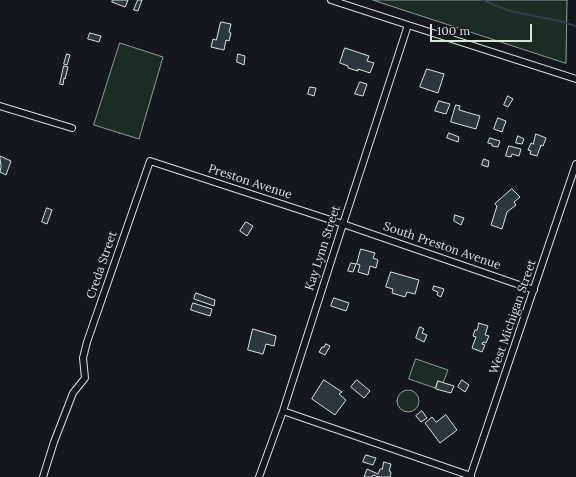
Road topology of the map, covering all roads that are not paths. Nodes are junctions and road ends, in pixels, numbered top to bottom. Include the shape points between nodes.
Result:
1 (331, 0) edge
2 (408, 26) junction
3 (576, 79) edge
4 (0, 106) edge
5 (72, 128) dead end
6 (150, 161) joint
7 (576, 164) edge
8 (342, 224) junction
9 (534, 290) junction
10 (283, 411) junction
11 (471, 476) edge
12 (43, 477) edge
13 (259, 477) edge

1 - 2 street
2 - 3 street
2 - 8 street, Kay Lynn Street
4 - 5 street
6 - 8 street, Preston Avenue
6 - 12 street, Creda Street via 87,342 83,358 85,378 73,393
7 - 9 street, West Michigan Street
8 - 9 street, South Preston Avenue
8 - 10 street, Kay Lynn Street
9 - 11 street, West Michigan Street
10 - 11 street
10 - 13 street, Kay Lynn Street

